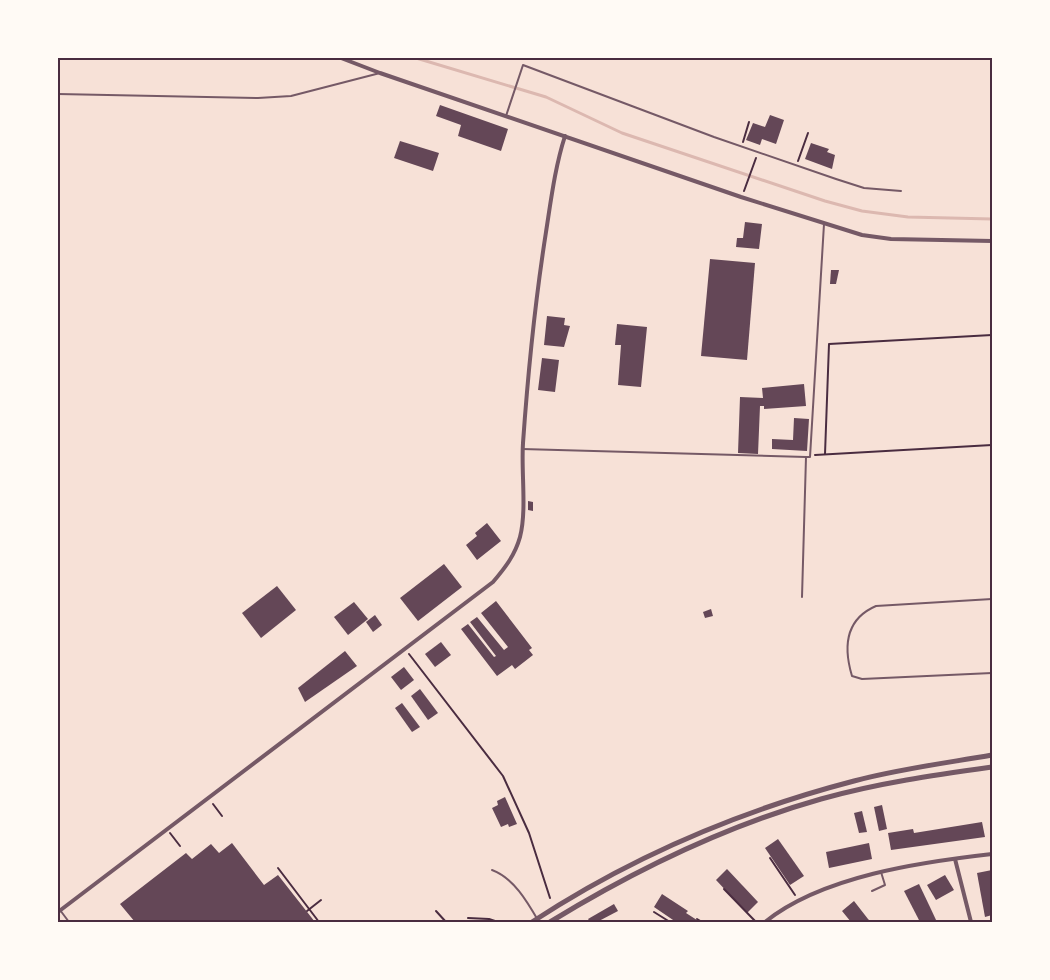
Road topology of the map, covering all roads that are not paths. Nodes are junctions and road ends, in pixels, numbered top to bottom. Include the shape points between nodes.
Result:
1 (340, 58) edge
2 (380, 73) junction
3 (58, 94) edge
4 (506, 116) junction
5 (565, 136) junction
6 (901, 191) dead end
7 (824, 224) junction
8 (992, 241) edge
9 (522, 449) junction
10 (806, 457) junction
11 (802, 597) dead end
12 (992, 599) edge
13 (992, 673) edge
14 (992, 755) edge
15 (992, 767) edge
16 (992, 854) edge
17 (955, 859) junction
18 (492, 870) dead end
19 (882, 872) junction
20 (872, 892) dead end
21 (59, 911) edge
22 (538, 921) edge
23 (69, 922) edge
24 (532, 922) edge
25 (550, 922) edge
26 (765, 922) edge
27 (971, 922) edge

1 - 2 street
2 - 3 lane via 291,96
2 - 4 street
4 - 5 street
4 - 6 lane via 523,65 797,166 864,188
5 - 7 street
5 - 9 street via 558,157 538,285
7 - 8 street via 891,239
7 - 10 lane via 810,457
9 - 10 lane
9 - 21 street via 521,535 507,566 493,582
10 - 11 lane
12 - 13 lane via 876,606 864,611 854,621 849,636 852,676 862,679
14 - 22 street via 856,780 752,812 659,851 597,882
15 - 25 street via 893,782 787,809 725,832 664,860
16 - 17 street
17 - 19 street
17 - 27 street
18 - 22 lane via 502,873 511,882
19 - 20 lane via 885,885
19 - 26 street via 815,894
21 - 23 lane
22 - 24 street

